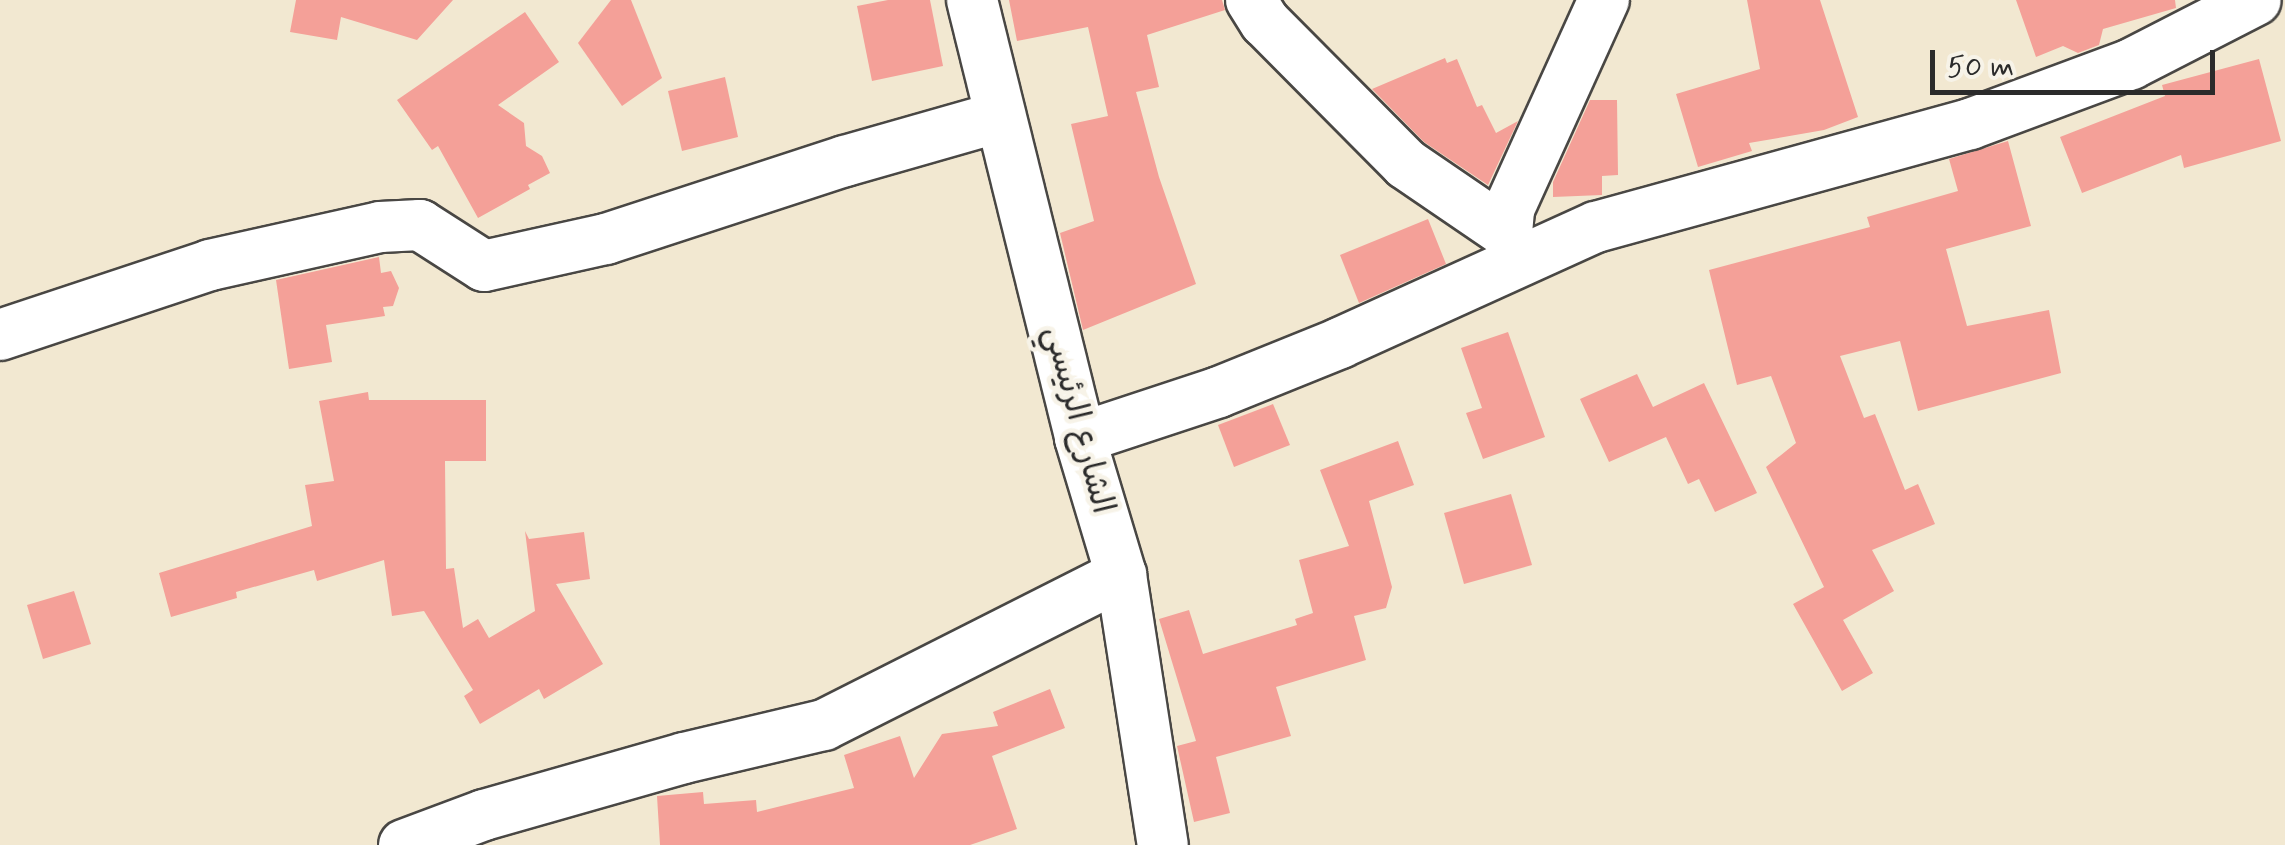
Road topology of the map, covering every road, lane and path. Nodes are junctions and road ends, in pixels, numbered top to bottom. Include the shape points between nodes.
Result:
1 (972, 0) edge
2 (1251, 0) edge
3 (1604, 0) edge
4 (2256, 0) edge
5 (998, 117) junction
6 (1512, 246) junction
7 (0, 334) edge
8 (1080, 438) junction
9 (1121, 574) junction
10 (404, 845) edge
11 (1163, 845) edge

1 - 5 street, الشارع الرئيسي
2 - 6 street via 1406,164
3 - 6 street via 1509,210
4 - 6 street via 2131,64 1970,124
5 - 7 street via 606,239 484,266 420,225 380,227 210,265
5 - 8 street, الشارع الرئيسي
6 - 8 street via 1288,364
8 - 9 street, الشارع الرئيسي
9 - 10 street via 824,725 711,750
9 - 11 street, الشارع الرئيسي

